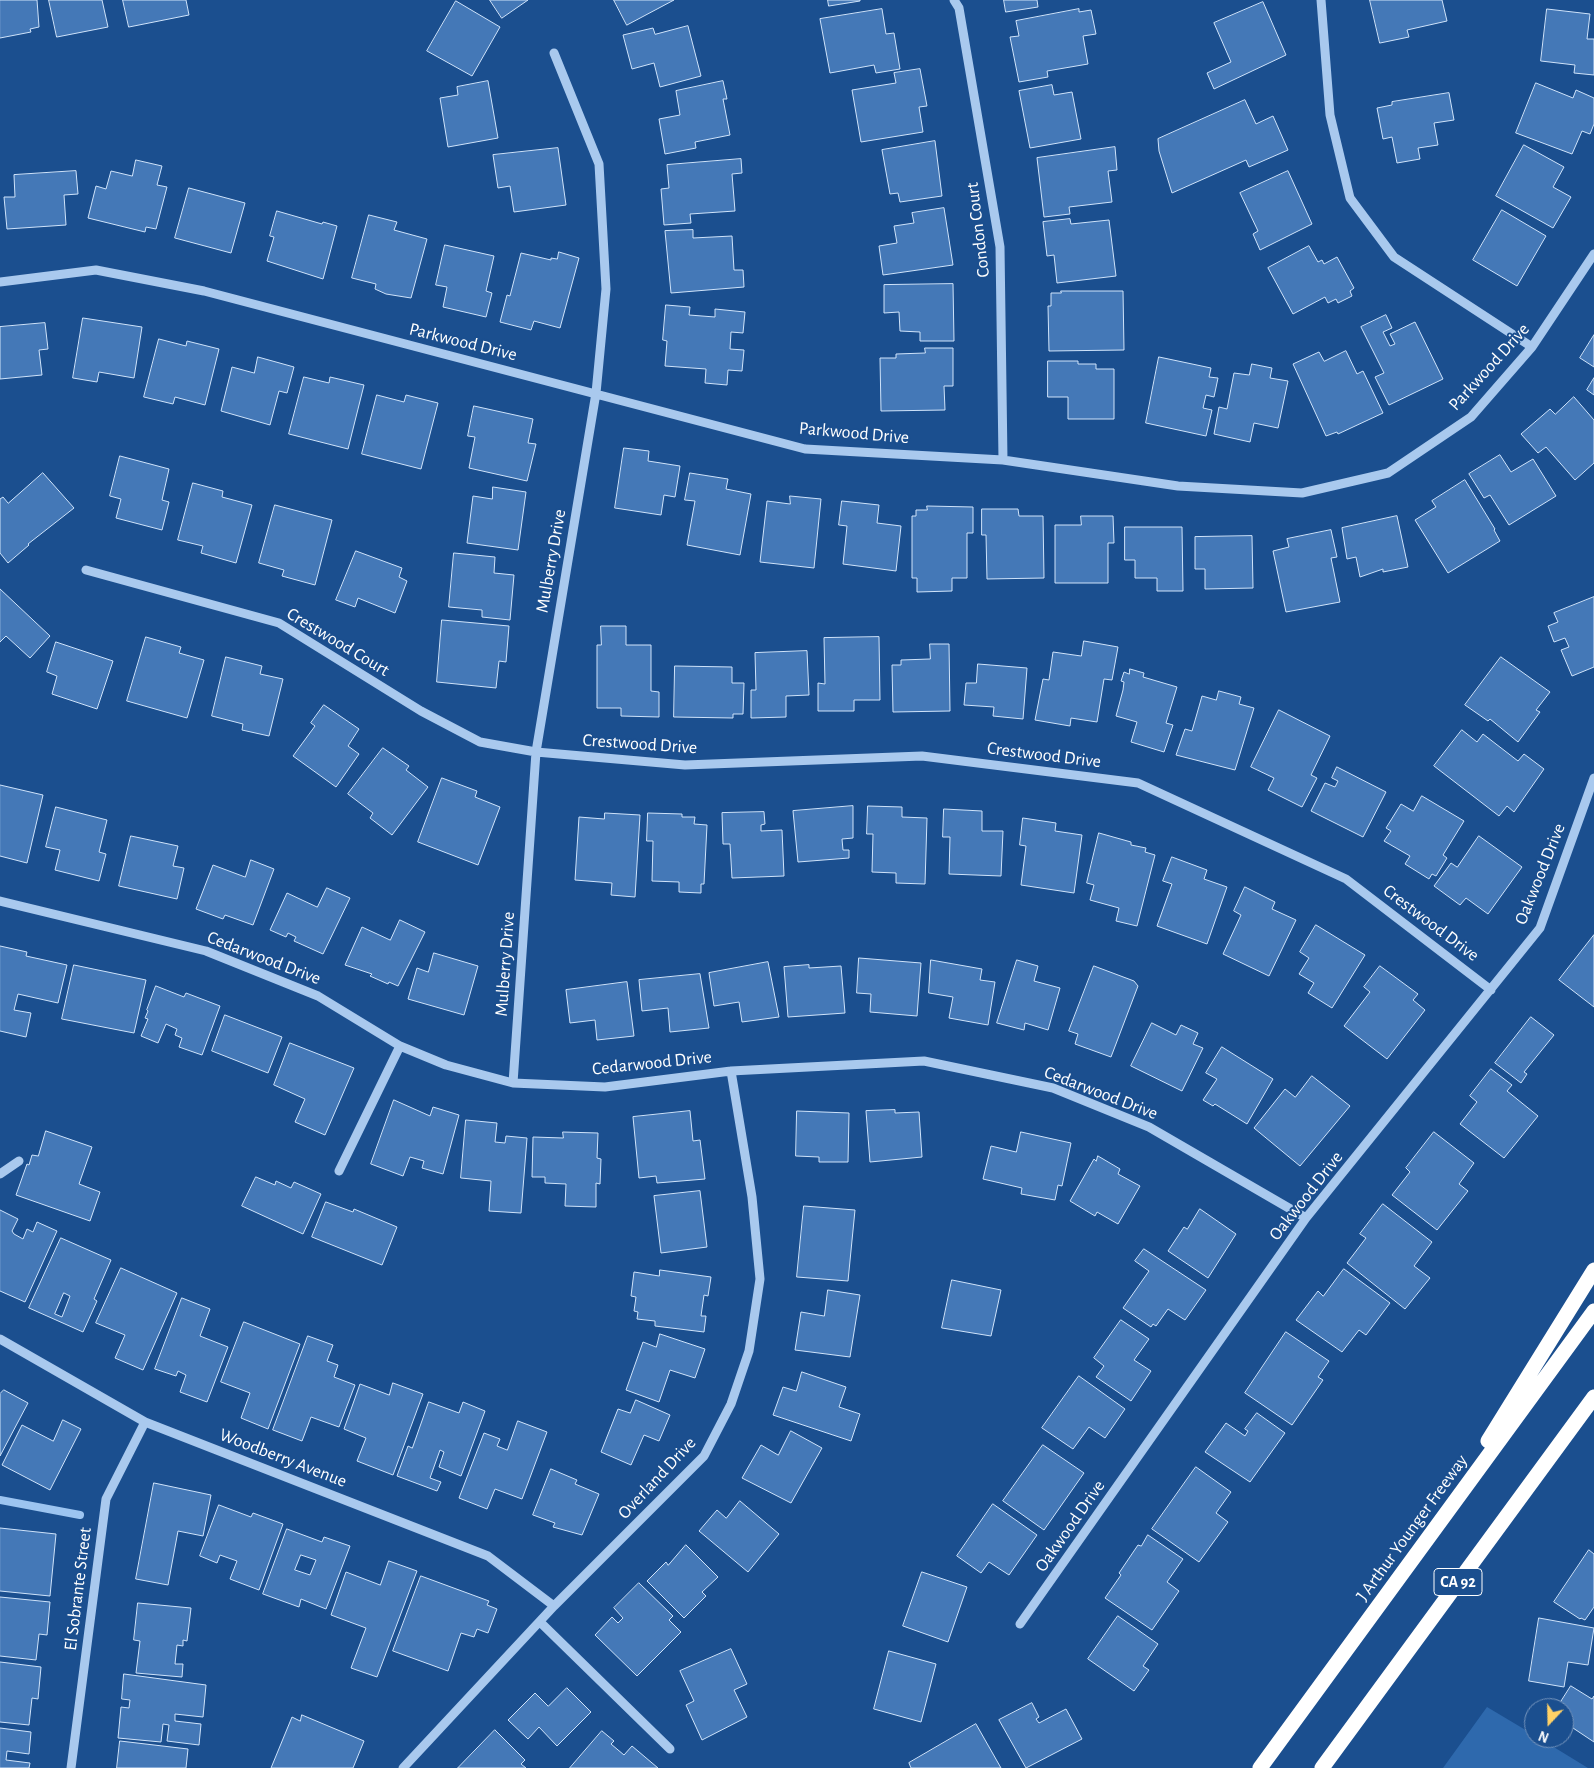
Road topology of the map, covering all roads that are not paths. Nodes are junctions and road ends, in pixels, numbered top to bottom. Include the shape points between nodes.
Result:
1 (954, 0) edge
2 (1321, 0) edge
3 (554, 53) dead end
4 (1594, 254) edge
5 (0, 282) edge
6 (1532, 347) junction
7 (596, 392) junction
8 (1003, 460) junction
9 (86, 570) dead end
10 (536, 752) junction
11 (1594, 778) edge
12 (0, 901) edge
13 (1491, 990) junction
14 (400, 1046) junction
15 (731, 1071) junction
16 (513, 1082) junction
17 (18, 1161) dead end
18 (339, 1171) dead end
19 (0, 1174) edge
20 (1306, 1218) junction
21 (1594, 1270) edge
22 (1594, 1311) edge
23 (0, 1339) edge
24 (1594, 1397) edge
25 (145, 1422) junction
26 (1436, 1528) junction
27 (554, 1606) junction
28 (540, 1622) junction
29 (1020, 1624) dead end
30 (670, 1749) dead end
31 (71, 1768) edge
32 (403, 1768) edge
33 (1260, 1768) edge
34 (1322, 1768) edge

1 - 8 street, Condon Court via 959,8 1000,247
2 - 6 street via 1330,114 1350,198 1394,257
3 - 7 street, Mulberry Drive via 599,164 606,289
4 - 6 street, Parkwood Drive
5 - 7 street, Parkwood Drive via 96,270 204,292
6 - 8 street, Parkwood Drive via 1471,417 1388,472 1302,493 1178,486
7 - 8 street, Parkwood Drive via 805,449
7 - 10 street, Mulberry Drive
9 - 10 street, Crestwood Court via 279,624 421,711 480,742
10 - 13 street, Crestwood Drive via 685,765 922,756 1138,782 1346,879
10 - 16 street, Mulberry Drive
11 - 13 street, Oakwood Drive via 1540,928
12 - 14 street, Cedarwood Drive via 206,951 318,996
13 - 20 street, Oakwood Drive
14 - 16 street, Cedarwood Drive via 446,1065
14 - 18 street
15 - 16 street, Cedarwood Drive via 605,1087
15 - 20 street, Cedarwood Drive via 924,1061 1053,1088 1150,1127
15 - 27 street, Overland Drive via 752,1197 760,1279 749,1350 731,1404 704,1456
17 - 19 street
20 - 29 street, Oakwood Drive
21 - 26 highway
22 - 26 highway, J Arthur Younger Freeway / CA 92
23 - 25 street, Woodberry Avenue
24 - 34 highway, CA 92
25 - 27 street, Woodberry Avenue via 488,1556
25 - 31 street, El Sobrante Street via 106,1499
26 - 33 highway, J Arthur Younger Freeway / CA 92
27 - 28 street, Overland Drive
28 - 30 street
28 - 32 street, Overland Drive

